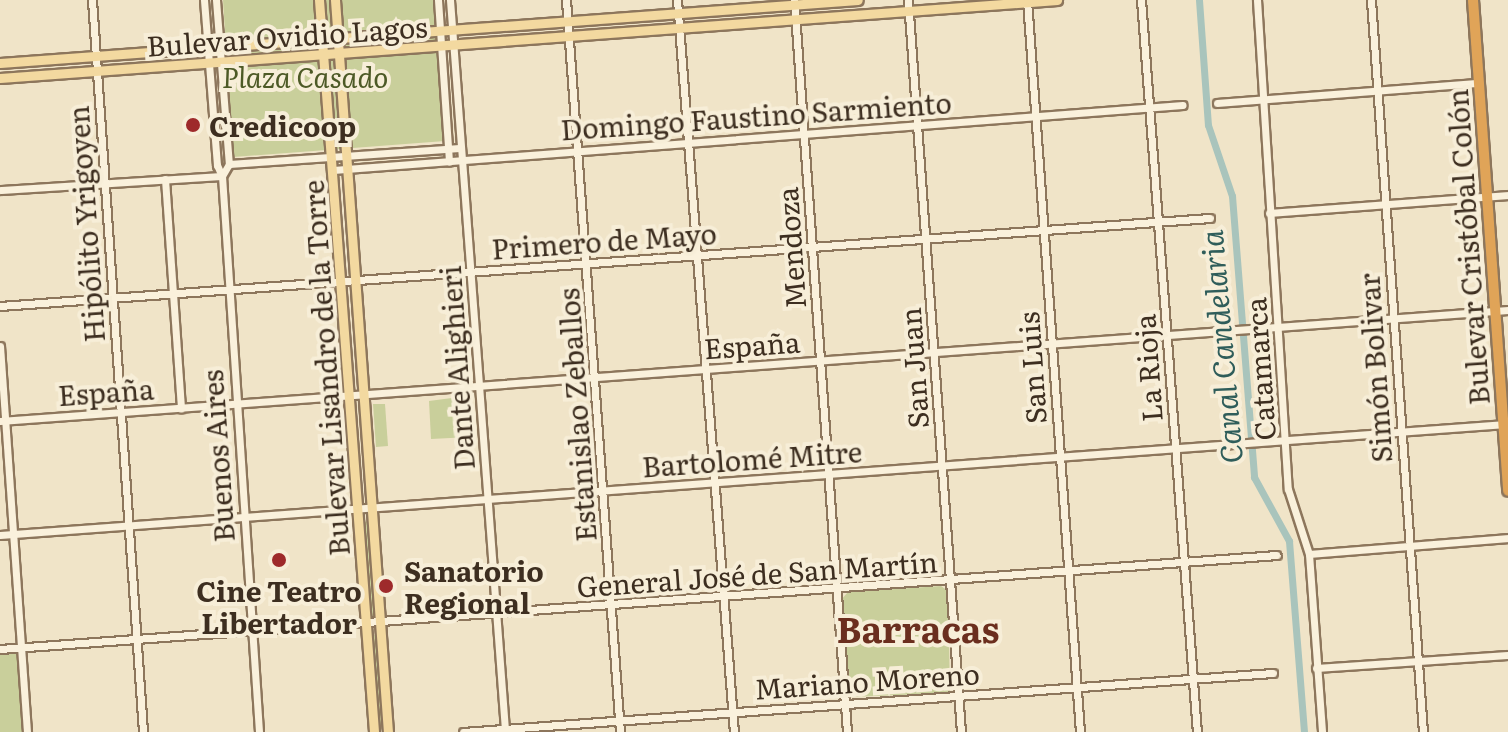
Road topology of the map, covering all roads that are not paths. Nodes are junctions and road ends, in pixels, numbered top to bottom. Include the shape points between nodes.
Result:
1 (92, 0) edge
2 (204, 0) edge
3 (216, 0) edge
4 (319, 0) edge
5 (335, 0) edge
6 (438, 0) edge
7 (450, 0) edge
8 (566, 0) edge
9 (677, 0) edge
10 (858, 0) edge
11 (1057, 0) edge
12 (1141, 0) edge
13 (1257, 0) edge
14 (1371, 0) edge
15 (1473, 0) edge
16 (1027, 1) edge
17 (794, 2) edge
18 (909, 5) edge
19 (678, 12) junction
20 (795, 19) junction
21 (568, 21) junction
22 (679, 27) junction
23 (452, 30) junction
24 (440, 31) junction
25 (569, 36) junction
26 (338, 38) junction
27 (321, 39) junction
28 (452, 44) junction
29 (440, 46) junction
30 (220, 47) junction
31 (208, 48) junction
32 (339, 53) junction
33 (322, 54) junction
34 (97, 56) junction
35 (209, 62) junction
36 (221, 62) junction
37 (0, 63) edge
38 (97, 71) junction
39 (0, 78) edge
40 (1479, 83) junction
41 (1376, 90) junction
42 (1263, 98) junction
43 (1217, 103) dead end
44 (1183, 105) dead end
45 (1149, 107) junction
46 (1035, 116) junction
47 (917, 124) junction
48 (804, 133) junction
49 (690, 141) junction
50 (459, 148) junction
51 (449, 149) junction
52 (578, 149) junction
53 (346, 156) junction
54 (332, 157) junction
55 (461, 161) junction
56 (449, 162) junction
57 (229, 164) junction
58 (347, 169) junction
59 (333, 170) junction
60 (222, 176) junction
61 (165, 179) junction
62 (104, 184) junction
63 (0, 190) edge
64 (1508, 195) edge
65 (1487, 197) junction
66 (1385, 204) junction
67 (1269, 213) junction
68 (1210, 218) dead end
69 (1158, 222) junction
70 (1043, 230) junction
71 (926, 239) junction
72 (812, 247) junction
73 (698, 255) junction
74 (586, 263) junction
75 (471, 271) junction
76 (355, 281) junction
77 (342, 282) junction
78 (228, 290) junction
79 (172, 294) junction
80 (112, 298) junction
81 (0, 306) edge
82 (1502, 310) edge
83 (1392, 318) junction
84 (1278, 328) junction
85 (1166, 336) junction
86 (1051, 344) junction
87 (0, 346) edge
88 (934, 353) junction
89 (820, 361) junction
90 (707, 369) junction
91 (595, 377) junction
92 (479, 386) junction
93 (363, 395) junction
94 (349, 396) junction
95 (235, 404) junction
96 (181, 408) junction
97 (120, 412) junction
98 (3, 421) edge
99 (1506, 424) edge
100 (1400, 432) junction
101 (1286, 442) junction
102 (1175, 449) junction
103 (1060, 458) junction
104 (943, 466) junction
105 (829, 475) junction
106 (715, 482) junction
107 (603, 491) junction
108 (1508, 491) edge
109 (488, 499) junction
110 (372, 509) junction
111 (357, 510) junction
112 (243, 516) junction
113 (128, 526) junction
114 (13, 534) junction
115 (0, 535) edge
116 (1508, 538) edge
117 (1409, 548) junction
118 (1309, 554) junction
119 (1277, 555) dead end
120 (1184, 562) junction
121 (1068, 571) junction
122 (950, 583) junction
123 (836, 590) junction
124 (725, 597) junction
125 (612, 604) junction
126 (496, 612) junction
127 (380, 622) junction
128 (366, 623) junction
129 (252, 629) junction
130 (136, 639) junction
131 (21, 647) junction
132 (0, 649) edge
133 (1508, 655) edge
134 (1418, 661) junction
135 (1316, 668) junction
136 (1273, 673) dead end
137 (1192, 679) junction
138 (1077, 687) junction
139 (958, 696) junction
140 (845, 705) junction
141 (733, 711) junction
142 (619, 722) junction
143 (505, 730) edge
144 (27, 732) edge
145 (143, 732) edge
146 (259, 732) edge
147 (374, 732) edge
148 (388, 732) edge
149 (463, 732) edge
150 (620, 732) edge
151 (734, 732) edge
152 (847, 732) edge
153 (961, 732) edge
154 (1080, 732) edge
155 (1197, 732) edge
156 (1322, 732) edge
157 (1423, 732) edge

1 - 34 street, Hipólito Yrigoyen
2 - 31 street, Buenos Aires
3 - 30 street
4 - 27 main road, Bulevar Lisandro de la Torre
5 - 26 main road, Bulevar Lisandro de la Torre
6 - 24 street
7 - 23 street, Dante Alighieri
8 - 21 street, Estanislao Zeballos
9 - 19 street
10 - 17 main road, Bulevar Ovidio Lagos
11 - 16 main road, Bulevar Ovidio Lagos
12 - 45 street, La Rioja
13 - 42 street, Catamarca
14 - 41 street, Simón Bolivar
15 - 40 highway, Bulevar Cristóbal Colón
16 - 18 main road, Bulevar Ovidio Lagos
16 - 46 street, San Luis
17 - 19 main road, Bulevar Ovidio Lagos
17 - 20 street, Mendoza
18 - 20 main road, Bulevar Ovidio Lagos
18 - 47 street, San Juan
19 - 21 main road, Bulevar Ovidio Lagos
19 - 22 street
20 - 22 main road, Bulevar Ovidio Lagos
20 - 48 street, Mendoza
21 - 23 main road, Bulevar Ovidio Lagos
21 - 25 street, Estanislao Zeballos
22 - 25 main road, Bulevar Ovidio Lagos
22 - 49 street
23 - 24 main road, Bulevar Ovidio Lagos
23 - 28 street, Dante Alighieri
24 - 26 main road, Bulevar Ovidio Lagos
24 - 29 street
25 - 28 main road, Bulevar Ovidio Lagos
25 - 52 street, Estanislao Zeballos
26 - 27 main road, Bulevar Ovidio Lagos
26 - 32 main road, Bulevar Lisandro de la Torre
27 - 30 main road, Bulevar Ovidio Lagos
27 - 33 main road, Bulevar Lisandro de la Torre
28 - 29 main road, Bulevar Ovidio Lagos
28 - 50 street, Dante Alighieri
29 - 32 main road, Bulevar Ovidio Lagos
29 - 51 street
30 - 31 main road, Bulevar Ovidio Lagos
30 - 36 street
31 - 34 main road, Bulevar Ovidio Lagos
31 - 35 street, Buenos Aires
32 - 33 main road, Bulevar Ovidio Lagos
32 - 53 main road, Bulevar Lisandro de la Torre
33 - 36 main road, Bulevar Ovidio Lagos
33 - 54 main road, Bulevar Lisandro de la Torre
34 - 37 main road, Bulevar Ovidio Lagos
34 - 38 street, Hipólito Yrigoyen
35 - 36 main road, Bulevar Ovidio Lagos
35 - 38 main road, Bulevar Ovidio Lagos
35 - 60 street, Buenos Aires
36 - 57 street
38 - 39 main road, Bulevar Ovidio Lagos
38 - 62 street, Hipólito Yrigoyen
40 - 41 street
40 - 65 highway, Bulevar Cristóbal Colón
41 - 42 street
41 - 66 street, Simón Bolivar
42 - 43 street
42 - 67 street, Catamarca
44 - 45 street, Domingo Faustino Sarmiento
45 - 46 street, Domingo Faustino Sarmiento
45 - 69 street, La Rioja
46 - 47 street, Domingo Faustino Sarmiento
46 - 70 street, San Luis
47 - 48 street, Domingo Faustino Sarmiento
47 - 71 street, San Juan
48 - 49 street, Domingo Faustino Sarmiento
48 - 72 street, Mendoza
49 - 52 street, Domingo Faustino Sarmiento
49 - 73 street
50 - 51 street
50 - 55 street, Dante Alighieri
51 - 53 street
51 - 56 street
52 - 55 street, Domingo Faustino Sarmiento
52 - 74 street, Estanislao Zeballos
53 - 54 street
53 - 58 main road, Bulevar Lisandro de la Torre
54 - 57 street
54 - 59 main road, Bulevar Lisandro de la Torre
55 - 56 street, Domingo Faustino Sarmiento
55 - 75 street, Dante Alighieri
56 - 58 street, Domingo Faustino Sarmiento
57 - 60 street
58 - 59 street, Domingo Faustino Sarmiento
58 - 76 main road, Bulevar Lisandro de la Torre
59 - 77 main road, Bulevar Lisandro de la Torre
60 - 61 street
60 - 78 street, Buenos Aires
61 - 62 street
61 - 79 street
62 - 63 street
62 - 80 street, Hipólito Yrigoyen
64 - 65 street
65 - 66 street
65 - 82 highway, Bulevar Cristóbal Colón
66 - 67 street
66 - 83 street, Simón Bolivar
67 - 84 street, Catamarca
68 - 69 street, Primero de Mayo
69 - 70 street, Primero de Mayo
69 - 85 street, La Rioja
70 - 71 street, Primero de Mayo
70 - 86 street, San Luis
71 - 72 street, Primero de Mayo
71 - 88 street, San Juan
72 - 73 street, Primero de Mayo
72 - 89 street, Mendoza
73 - 74 street, Primero de Mayo
73 - 90 street
74 - 75 street, Primero de Mayo
74 - 91 street, Estanislao Zeballos
75 - 76 street, Primero de Mayo
75 - 92 street, Dante Alighieri
76 - 77 street, Primero de Mayo
76 - 93 main road, Bulevar Lisandro de la Torre
77 - 78 street, Primero de Mayo
77 - 94 main road, Bulevar Lisandro de la Torre
78 - 79 street, Primero de Mayo
78 - 95 street, Buenos Aires
79 - 80 street, Primero de Mayo
79 - 96 street
80 - 81 street, Primero de Mayo
80 - 97 street, Hipólito Yrigoyen
82 - 83 street, España
82 - 99 highway, Bulevar Cristóbal Colón
83 - 84 street, España
83 - 100 street, Simón Bolivar
84 - 85 street, España
84 - 101 street, Catamarca
85 - 86 street, España
85 - 102 street, La Rioja
86 - 88 street, España
86 - 103 street, San Luis
87 - 98 street
88 - 89 street, España
88 - 104 street, San Juan
89 - 90 street, España
89 - 105 street, Mendoza
90 - 91 street, España
90 - 106 street
91 - 92 street, España
91 - 107 street, Estanislao Zeballos
92 - 93 street, España
92 - 109 street, Dante Alighieri
93 - 94 street, España
93 - 110 main road, Bulevar Lisandro de la Torre
94 - 95 street, España
94 - 111 main road, Bulevar Lisandro de la Torre
95 - 96 street, España
95 - 112 street, Buenos Aires
96 - 97 street, España
97 - 98 street, España
97 - 113 street, Hipólito Yrigoyen
98 - 114 street
99 - 100 street, Bartolomé Mitre
99 - 108 highway, Bulevar Cristóbal Colón
100 - 101 street, Bartolomé Mitre
100 - 117 street, Simón Bolivar
101 - 102 street, Bartolomé Mitre
101 - 118 street, Catamarca via 1289,496
102 - 103 street, Bartolomé Mitre
102 - 120 street, La Rioja
103 - 104 street, Bartolomé Mitre
103 - 121 street, San Luis
104 - 105 street, Bartolomé Mitre
104 - 122 street, San Juan
105 - 106 street, Bartolomé Mitre
105 - 123 street, Mendoza
106 - 107 street, Bartolomé Mitre
106 - 124 street
107 - 109 street, Bartolomé Mitre
107 - 125 street, Estanislao Zeballos
109 - 110 street, Bartolomé Mitre
109 - 126 street, Dante Alighieri
110 - 111 street, Bartolomé Mitre
110 - 127 main road, Bulevar Lisandro de la Torre
111 - 112 street, Bartolomé Mitre
111 - 128 main road, Bulevar Lisandro de la Torre
112 - 113 street, Bartolomé Mitre
112 - 129 street, Buenos Aires
113 - 114 street, Bartolomé Mitre
113 - 130 street, Hipólito Yrigoyen
114 - 115 street, Bartolomé Mitre
114 - 131 street
116 - 117 street
117 - 118 street
117 - 134 street, Simón Bolivar
118 - 135 street, Catamarca
119 - 120 street, General José de San Martín
120 - 121 street, General José de San Martín
120 - 137 street, La Rioja
121 - 122 street, General José de San Martín
121 - 138 street, San Luis
122 - 123 street, General José de San Martín
122 - 139 street, San Juan
123 - 124 street, General José de San Martín
123 - 140 street, Mendoza
124 - 125 street, General José de San Martín
124 - 141 street
125 - 126 street, General José de San Martín
125 - 142 street, Estanislao Zeballos
126 - 127 street, General José de San Martín
126 - 143 street, Dante Alighieri
127 - 128 street, General José de San Martín
127 - 148 main road, Bulevar Lisandro de la Torre
128 - 129 street, General José de San Martín
128 - 147 main road, Bulevar Lisandro de la Torre
129 - 130 street, General José de San Martín
129 - 146 street, Buenos Aires
130 - 131 street, General José de San Martín
130 - 145 street, Hipólito Yrigoyen
131 - 132 street, General José de San Martín
131 - 144 street
133 - 134 street
134 - 135 street
134 - 157 street, Simón Bolivar
135 - 156 street, Catamarca
136 - 137 street, Mariano Moreno
137 - 138 street, Mariano Moreno
137 - 155 street, La Rioja
138 - 139 street, Mariano Moreno
138 - 154 street, San Luis
139 - 140 street, Mariano Moreno
139 - 153 street, San Juan
140 - 141 street, Mariano Moreno
140 - 152 street, Mendoza
141 - 142 street, Mariano Moreno
141 - 151 street
142 - 143 street, Mariano Moreno
142 - 150 street, Estanislao Zeballos
143 - 149 street, Mariano Moreno

